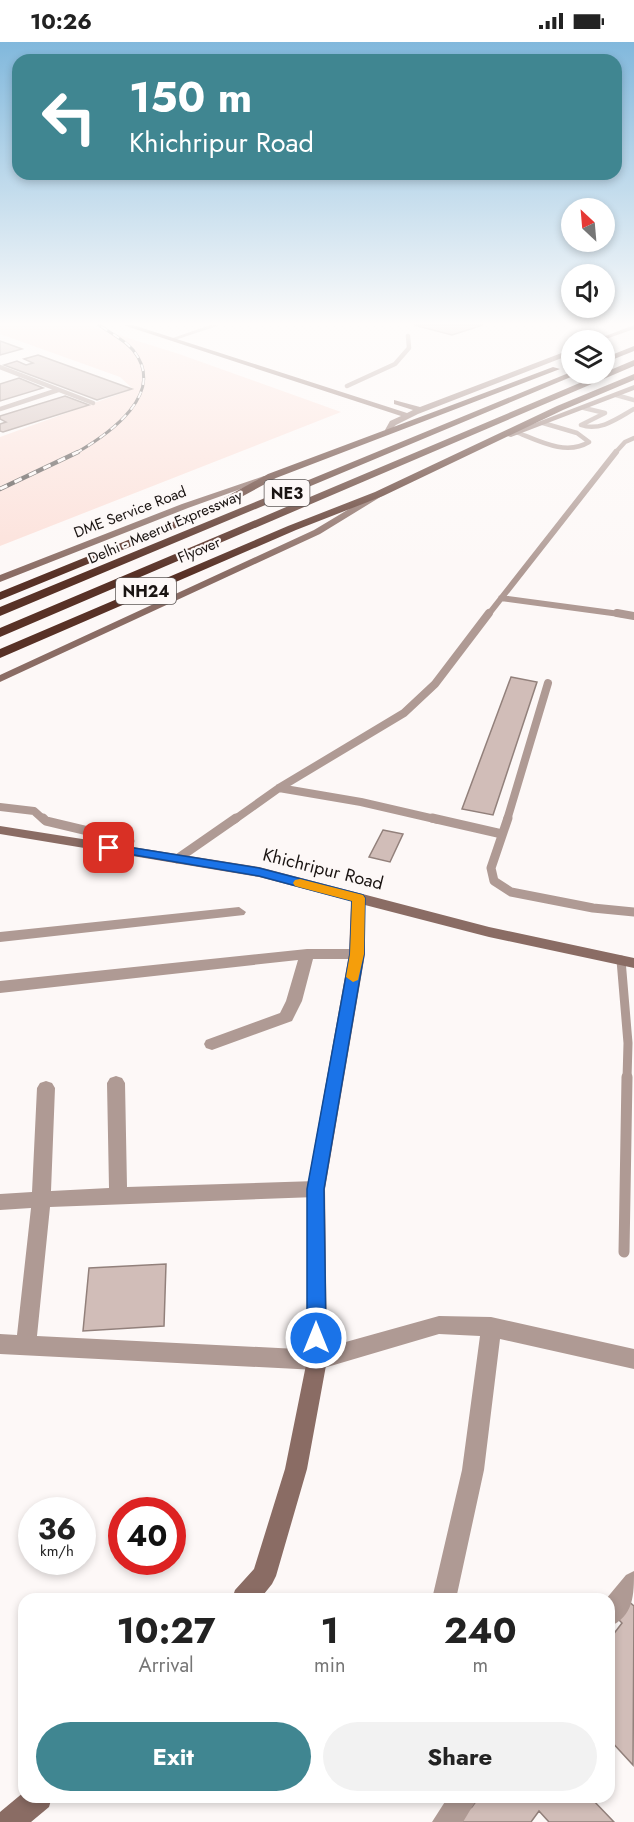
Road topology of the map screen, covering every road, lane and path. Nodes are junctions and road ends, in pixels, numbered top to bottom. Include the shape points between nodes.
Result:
1 (385, 408) edge
2 (415, 408) edge
3 (426, 408) edge
4 (449, 408) edge
5 (492, 408) edge
6 (528, 408) edge
7 (560, 408) edge
8 (582, 408) edge
9 (592, 408) edge
10 (594, 408) edge
11 (634, 409) edge
12 (421, 410) junction
13 (605, 413) junction
14 (408, 416) junction
15 (622, 416) junction
16 (543, 423) junction
17 (389, 430) junction
18 (512, 434) junction
19 (634, 438) edge
20 (272, 476) junction
21 (380, 494) junction
22 (0, 579) edge
23 (0, 596) edge
24 (501, 598) junction
25 (0, 612) edge
26 (634, 616) edge
27 (0, 633) edge
28 (0, 654) edge
29 (0, 679) edge
30 (548, 683) dead end
31 (279, 788) junction
32 (0, 807) edge
33 (0, 830) edge
34 (502, 834) junction
35 (130, 842) dead end
36 (177, 859) junction
37 (358, 898) junction
38 (239, 912) dead end
39 (634, 912) edge
40 (0, 938) edge
41 (307, 954) junction
42 (357, 954) junction
43 (628, 962) edge
44 (0, 987) edge
45 (212, 1044) dead end
46 (116, 1083) dead end
47 (46, 1088) dead end
48 (316, 1189) junction
49 (118, 1195) junction
50 (41, 1199) junction
51 (0, 1202) edge
52 (624, 1252) dead end
53 (491, 1326) junction
54 (0, 1344) edge
55 (26, 1344) junction
56 (634, 1359) edge
57 (316, 1360) junction
58 (634, 1583) edge
59 (249, 1593) edge
60 (445, 1593) edge
61 (615, 1607) edge
62 (32, 1803) edge
63 (460, 1803) edge
64 (10, 1822) edge
65 (446, 1822) edge

1 - 14 street
2 - 12 street
3 - 12 street
4 - 17 highway, Flyover
5 - 25 highway, Delhi - Meerut Expressway / NE3
6 - 27 highway, Delhi - Meerut Expressway / NE3
7 - 18 highway, Flyover
8 - 16 street
9 - 13 lane
10 - 15 lane
11 - 15 lane
12 - 14 street
13 - 15 lane
13 - 15 lane via 581,426 594,428
14 - 17 street via 393,423
16 - 18 street
16 - 18 lane via 589,442 577,447 560,446
17 - 20 highway, Flyover
18 - 21 highway, Flyover
19 - 24 lane via 625,442 601,468
20 - 22 street, DME Service Road
20 - 23 highway, Flyover via 206,512
21 - 28 highway, Flyover / NH24
21 - 29 street via 316,532
24 - 26 lane
24 - 31 lane via 435,684 404,713
30 - 34 lane
31 - 34 lane
31 - 36 lane
32 - 35 lane via 34,812 46,820
33 - 36 street, Khichripur Road
34 - 39 lane via 491,868 494,880 511,892
36 - 37 street, Khichripur Road via 259,872
37 - 42 street
37 - 43 street, Khichripur Road
38 - 40 street
41 - 42 street
41 - 44 street
41 - 45 street via 286,1017
42 - 48 street
43 - 52 lane
46 - 49 street
47 - 50 street
48 - 49 street
48 - 57 street
49 - 50 street
50 - 51 street
50 - 55 street
53 - 56 street
53 - 57 street via 439,1326
53 - 60 street via 473,1470
54 - 55 street
55 - 57 street
57 - 59 street via 296,1469 264,1576
58 - 61 street
62 - 64 street
63 - 65 street

